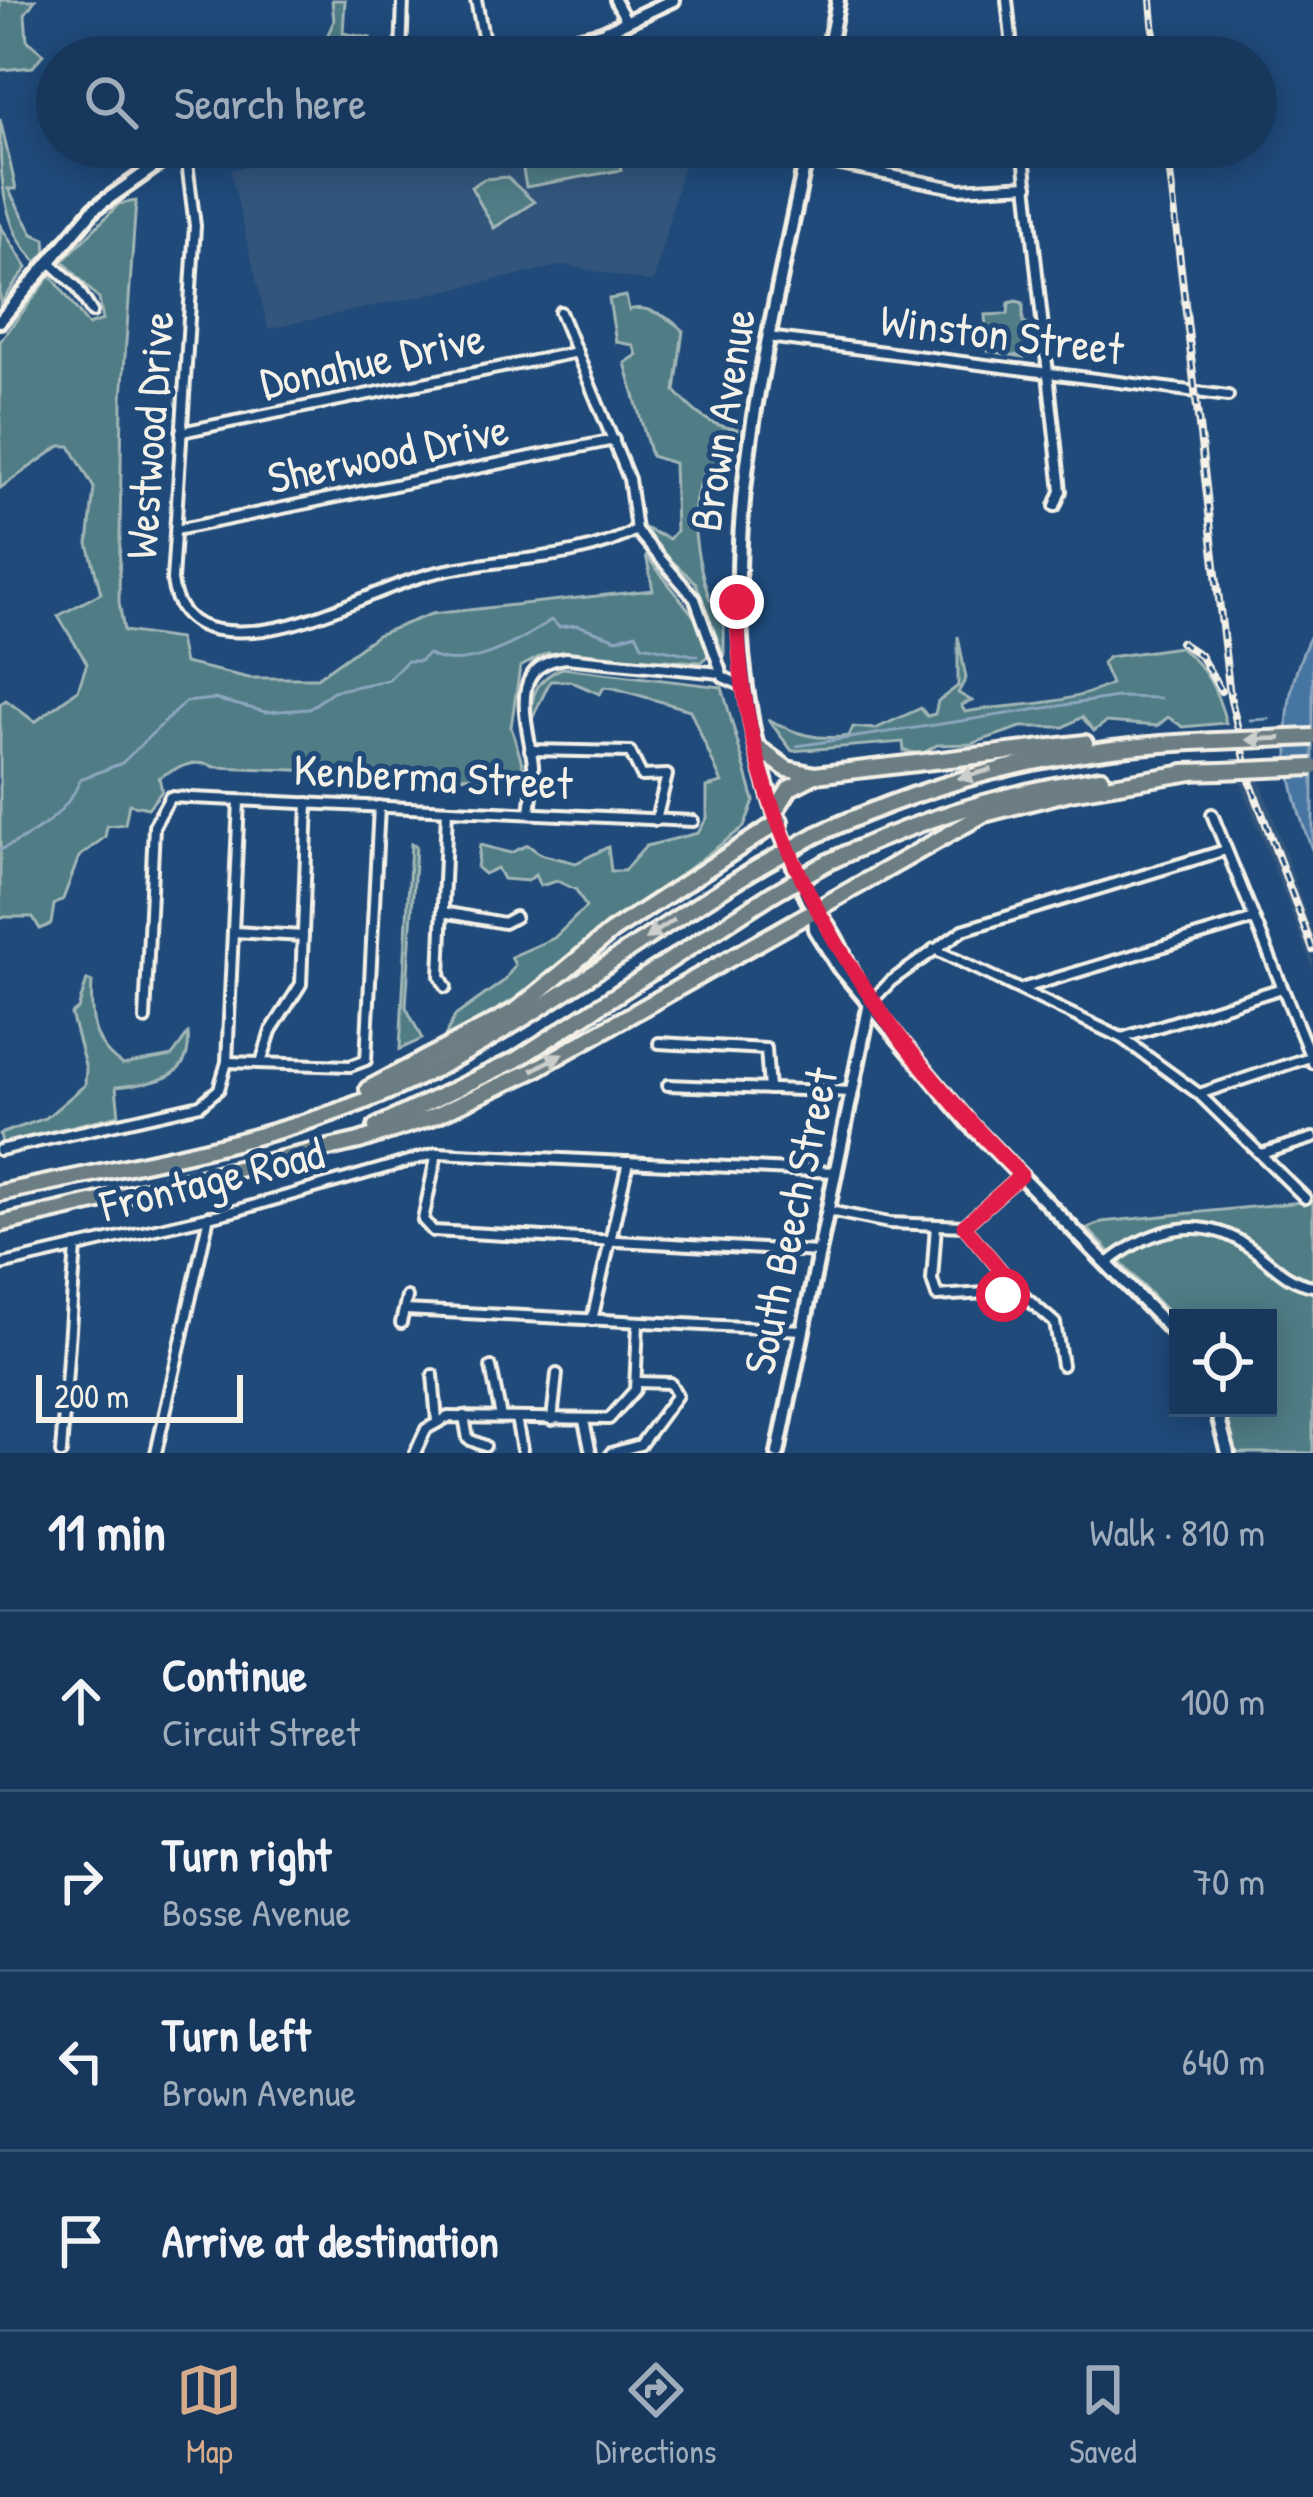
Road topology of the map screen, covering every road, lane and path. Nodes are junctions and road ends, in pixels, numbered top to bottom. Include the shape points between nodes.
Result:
1 (404, 0) edge
2 (476, 0) edge
3 (615, 0) edge
4 (673, 0) edge
5 (838, 0) edge
6 (1007, 0) edge
7 (628, 24) junction
8 (402, 36) edge
9 (483, 36) edge
10 (582, 36) edge
11 (830, 36) edge
12 (1011, 36) edge
13 (150, 168) edge
14 (187, 168) edge
15 (804, 168) edge
16 (873, 168) edge
17 (1026, 168) edge
18 (1028, 185) junction
19 (48, 260) junction
20 (92, 312) dead end
21 (560, 312) dead end
22 (0, 321) edge
23 (768, 337) junction
24 (577, 352) junction
25 (1049, 373) junction
26 (1228, 396) dead end
27 (181, 432) junction
28 (614, 440) junction
29 (1055, 506) dead end
30 (176, 530) junction
31 (637, 530) junction
32 (720, 673) junction
33 (743, 686) junction
34 (1313, 737) edge
35 (1114, 745) junction
36 (758, 748) junction
37 (530, 750) junction
38 (1313, 766) edge
39 (1192, 772) junction
40 (815, 776) junction
41 (239, 800) junction
42 (308, 803) junction
43 (379, 806) junction
44 (447, 810) junction
45 (530, 813) junction
46 (1212, 814) dead end
47 (778, 816) junction
48 (656, 820) junction
49 (693, 821) dead end
50 (1226, 850) junction
51 (814, 911) junction
52 (442, 912) junction
53 (515, 917) dead end
54 (1251, 920) junction
55 (234, 932) junction
56 (303, 936) junction
57 (934, 949) junction
58 (446, 987) dead end
59 (1024, 988) junction
60 (1280, 989) junction
61 (870, 1004) junction
62 (145, 1019) dead end
63 (1122, 1038) junction
64 (659, 1043) dead end
65 (1312, 1060) edge
66 (227, 1062) junction
67 (261, 1063) junction
68 (668, 1084) dead end
69 (769, 1089) junction
70 (854, 1092) junction
71 (1199, 1094) junction
72 (303, 1120) junction
73 (1313, 1138) edge
74 (321, 1149) junction
75 (0, 1150) edge
76 (437, 1153) junction
77 (1261, 1154) junction
78 (628, 1162) junction
79 (837, 1172) junction
80 (1021, 1175) junction
81 (0, 1193) edge
82 (1305, 1198) dead end
83 (829, 1211) junction
84 (208, 1216) junction
85 (0, 1223) edge
86 (936, 1224) junction
87 (964, 1226) junction
88 (611, 1241) junction
89 (76, 1246) junction
90 (820, 1252) junction
91 (1109, 1262) junction
92 (0, 1265) edge
93 (1313, 1286) edge
94 (1018, 1291) junction
95 (407, 1297) dead end
96 (405, 1310) junction
97 (592, 1320) junction
98 (401, 1323) dead end
99 (638, 1323) junction
100 (1169, 1327) edge
101 (805, 1330) junction
102 (1062, 1365) dead end
103 (491, 1366) dead end
104 (557, 1374) dead end
105 (434, 1375) dead end
106 (637, 1382) junction
107 (464, 1416) junction
108 (501, 1417) junction
109 (1218, 1417) edge
110 (516, 1418) junction
111 (552, 1420) junction
112 (437, 1421) junction
113 (584, 1421) junction
114 (485, 1446) dead end
115 (522, 1450) edge
116 (62, 1453) edge
117 (156, 1453) edge
118 (415, 1453) edge
119 (591, 1453) edge
120 (610, 1453) edge
121 (778, 1453) edge
122 (1228, 1453) edge

1 - 8 street
2 - 9 street
3 - 7 street
4 - 7 main road
5 - 11 main road
6 - 12 street
7 - 10 main road
13 - 19 main road via 120,186
14 - 27 street, Westwood Drive via 195,226
15 - 23 main road, Brown Avenue
16 - 18 street via 959,189
17 - 18 street
18 - 25 street
19 - 20 street
19 - 22 main road
21 - 24 street
23 - 25 street, Winston Street
23 - 33 main road, Brown Avenue via 741,494
24 - 27 street, Donahue Drive
24 - 28 street
25 - 26 street, Winston Street
25 - 29 street via 1061,491
27 - 30 street, Westwood Drive
28 - 30 street, Sherwood Drive
28 - 31 street
30 - 31 street, Westwood Drive via 172,580 182,610 208,628 241,631 290,625 460,567 596,550
31 - 32 street via 695,599
32 - 33 street
32 - 37 street via 550,661 523,692
33 - 36 main road, Brown Avenue
34 -> 35 highway, bridge
35 - 40 highway via 1074,743
35 -> 72 highway, bridge via 943,784 816,835 484,1044 388,1091
36 - 40 highway via 787,769
36 - 47 main road, Brown Avenue
37 - 45 street
37 - 48 street via 630,752 642,776 667,775
38 - 39 highway, bridge
39 - 51 highway via 984,814
39 - 74 highway, bridge via 1016,793 895,831 772,894 495,1072
40 - 47 highway via 790,788
41 - 42 street, Kenberma Street
41 - 55 street
41 - 62 street, Kenberma Street via 170,797 154,826
42 - 43 street, Kenberma Street
42 - 56 street
43 - 44 street, Kenberma Street
43 - 67 street via 365,1060
44 - 45 street, Kenberma Street
44 - 52 street
45 - 48 street, Kenberma Street
46 - 50 street
47 - 51 main road, Brown Avenue
47 - 72 highway via 611,932 517,1010
48 - 49 street, Kenberma Street
50 - 54 street
50 - 57 street via 986,922
51 - 61 main road, Brown Avenue via 830,954
74 -> 51 highway via 432,1117 532,1071
52 - 53 street via 504,923
52 - 58 street
54 - 59 street
54 - 60 street
55 - 56 street
55 - 66 street
56 - 67 street via 298,992
57 - 59 street
57 - 61 street
59 - 63 street
60 - 63 street
60 - 65 street
61 - 70 main road, South Beech Street
61 - 80 main road, Brown Avenue
63 - 71 street
64 - 69 street via 766,1049
65 - 71 street
66 - 67 street
66 - 75 street, Frontage Road via 219,1089 200,1105
68 - 69 street
69 - 70 street
70 - 79 main road, South Beech Street
71 - 77 street
72 - 81 highway
73 - 77 street
74 - 85 highway
76 - 78 street, Frontage Road
76 - 84 street, Frontage Road
76 - 88 street via 425,1227
77 - 82 street
78 - 79 street, Frontage Road
78 - 88 street
79 - 83 main road, South Beech Street
80 - 87 street
80 - 91 main road, Brown Avenue
83 - 86 street
83 - 90 main road, South Beech Street
84 - 89 street, Frontage Road
84 - 117 street
86 - 87 street
86 - 94 street via 937,1295
87 - 94 street
88 - 90 street
88 - 97 street
89 - 92 street, Frontage Road
89 - 116 street
90 - 101 main road, South Beech Street
91 - 93 street via 1152,1234 1208,1229
91 - 100 main road, Brown Avenue
94 - 102 street via 1055,1322
95 - 96 street
96 - 97 street
96 - 98 street
97 - 99 street
99 - 101 street
99 - 106 street
101 - 121 main road, South Beech Street
103 - 108 street
104 - 111 street
105 - 112 street
106 - 113 street via 615,1415
106 - 120 street via 670,1383 676,1395 640,1444
107 - 108 street
107 - 112 street
107 - 114 street via 468,1439
108 - 110 street
109 - 122 main road
110 - 111 street
110 - 115 street
111 - 113 street
112 - 118 street
113 - 119 street

